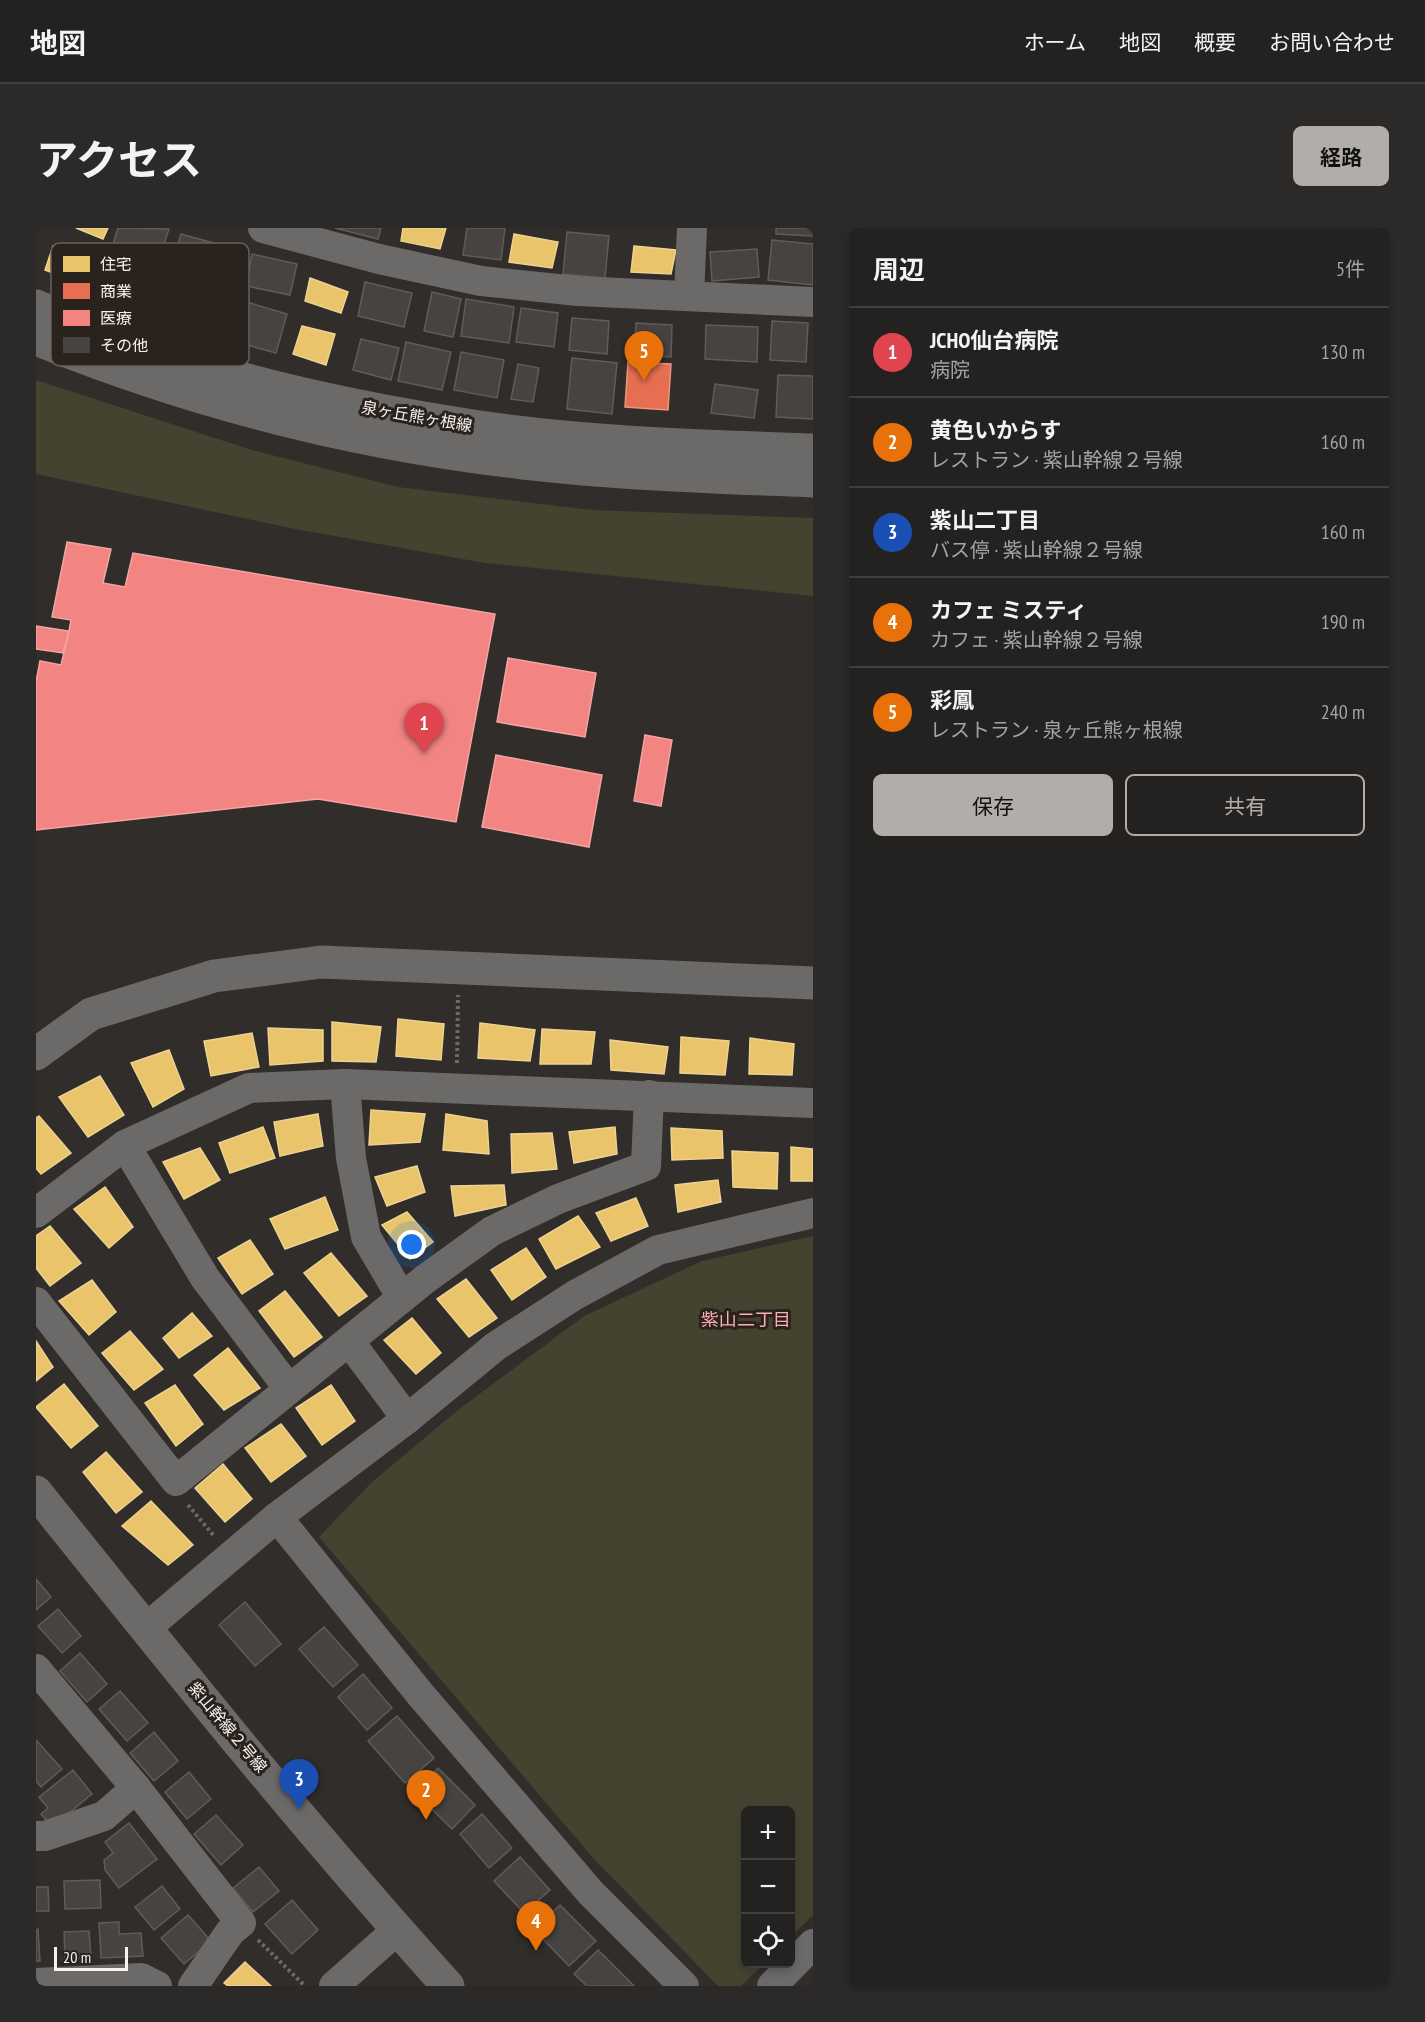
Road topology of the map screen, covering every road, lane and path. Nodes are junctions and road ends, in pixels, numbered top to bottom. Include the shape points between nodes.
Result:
1 (263, 228) edge
2 (692, 228) edge
3 (689, 296) junction
4 (813, 302) edge
5 (36, 306) edge
6 (51, 312) edge
7 (36, 339) edge
8 (51, 345) edge
9 (102, 366) edge
10 (206, 366) edge
11 (813, 450) edge
12 (813, 481) edge
13 (813, 983) edge
14 (458, 988) dead end
15 (36, 1054) edge
16 (345, 1084) junction
17 (457, 1087) junction
18 (649, 1095) junction
19 (813, 1103) edge
20 (125, 1144) junction
21 (36, 1213) edge
22 (813, 1213) edge
23 (402, 1298) junction
24 (36, 1302) edge
25 (349, 1341) junction
26 (288, 1389) junction
27 (407, 1419) junction
28 (176, 1481) junction
29 (36, 1492) edge
30 (276, 1517) junction
31 (215, 1537) dead end
32 (145, 1629) junction
33 (36, 1669) edge
34 (136, 1788) junction
35 (36, 1836) edge
36 (241, 1923) junction
37 (397, 1930) junction
38 (813, 1944) edge
39 (36, 1983) edge
40 (157, 1986) edge
41 (193, 1986) edge
42 (305, 1986) edge
43 (334, 1986) edge
44 (448, 1986) edge
45 (684, 1986) edge
46 (772, 1986) edge

1 - 3 street via 481,281
2 - 3 street
3 - 4 street
5 - 6 main road, 泉ヶ丘熊ヶ根線
7 - 8 main road, 泉ヶ丘熊ヶ根線
9 - 12 main road, 泉ヶ丘熊ヶ根線 via 221,404 402,445 523,463
10 - 11 main road, 泉ヶ丘熊ヶ根線 via 369,408 475,426 585,438
13 - 15 main road via 321,962 214,976 91,1014
14 - 17 path
16 - 17 street
16 - 20 street via 249,1088
16 - 23 street via 351,1158 366,1237
17 - 18 street
18 - 19 street
18 - 23 street via 646,1166 558,1199 492,1231
20 - 21 street
20 - 26 street via 205,1278
22 - 27 street via 658,1250 575,1295 496,1346
23 - 25 street
24 - 28 street
25 - 26 street
25 - 27 street
26 - 28 street
27 - 30 street
28 - 31 path via 181,1497
29 - 32 main road, 紫山幹線２号線
30 - 32 street
30 - 45 street via 420,1695 591,1893
32 - 37 main road, 紫山幹線２号線
33 - 34 street
34 - 35 street via 104,1816
34 - 36 street
36 - 41 street via 230,1932
36 - 42 path
37 - 43 street
37 - 44 main road, 紫山幹線２号線
38 - 46 street
39 - 40 street via 141,1978

